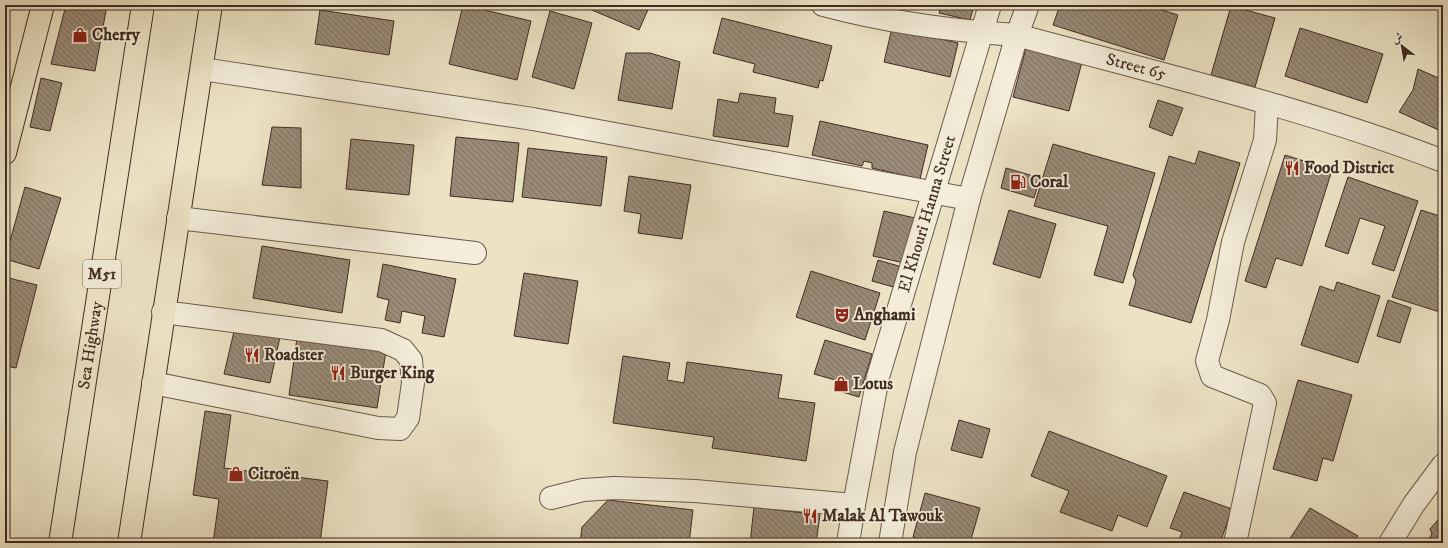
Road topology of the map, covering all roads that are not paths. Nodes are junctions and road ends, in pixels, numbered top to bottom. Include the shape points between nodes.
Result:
1 (43, 5) edge
2 (143, 5) edge
3 (211, 5) edge
4 (823, 5) edge
5 (990, 5) edge
6 (1028, 5) edge
7 (981, 33) junction
8 (1017, 35) junction
9 (202, 69) junction
10 (1266, 104) junction
11 (5, 153) edge
12 (1443, 161) edge
13 (933, 191) junction
14 (969, 199) junction
15 (178, 218) junction
16 (475, 253) dead end
17 (163, 312) junction
18 (153, 383) junction
19 (1443, 465) edge
20 (551, 498) dead end
21 (854, 505) junction
22 (60, 543) edge
23 (129, 543) edge
24 (848, 543) edge
25 (890, 543) edge
26 (1235, 543) edge
27 (1390, 543) edge

1 - 11 highway
2 - 22 highway, Sea Highway / M51
3 - 9 highway
4 - 7 street, Street 65 via 862,16
5 - 7 street, El Khouri Hanna Street
6 - 8 street, El Khouri Hanna Street
7 - 8 street, Street 65
7 - 13 street, El Khouri Hanna Street
8 - 10 street, Street 65
8 - 14 street, El Khouri Hanna Street
9 - 13 street via 533,119
9 - 15 highway
10 - 12 street, Street 65 via 1395,143
10 - 26 street via 1266,140 1233,242 1207,361 1212,376 1260,395 1265,403
13 - 14 street
13 - 21 street, El Khouri Hanna Street via 878,377
14 - 25 street, El Khouri Hanna Street via 906,452
15 - 16 street
15 - 17 highway
17 - 18 highway
17 - 18 street via 381,340 403,350 411,360 413,383 408,418 400,429 378,428
18 - 23 highway
19 - 27 street via 1414,504
20 - 21 street via 583,490 615,488 695,491
21 - 24 street, El Khouri Hanna Street

